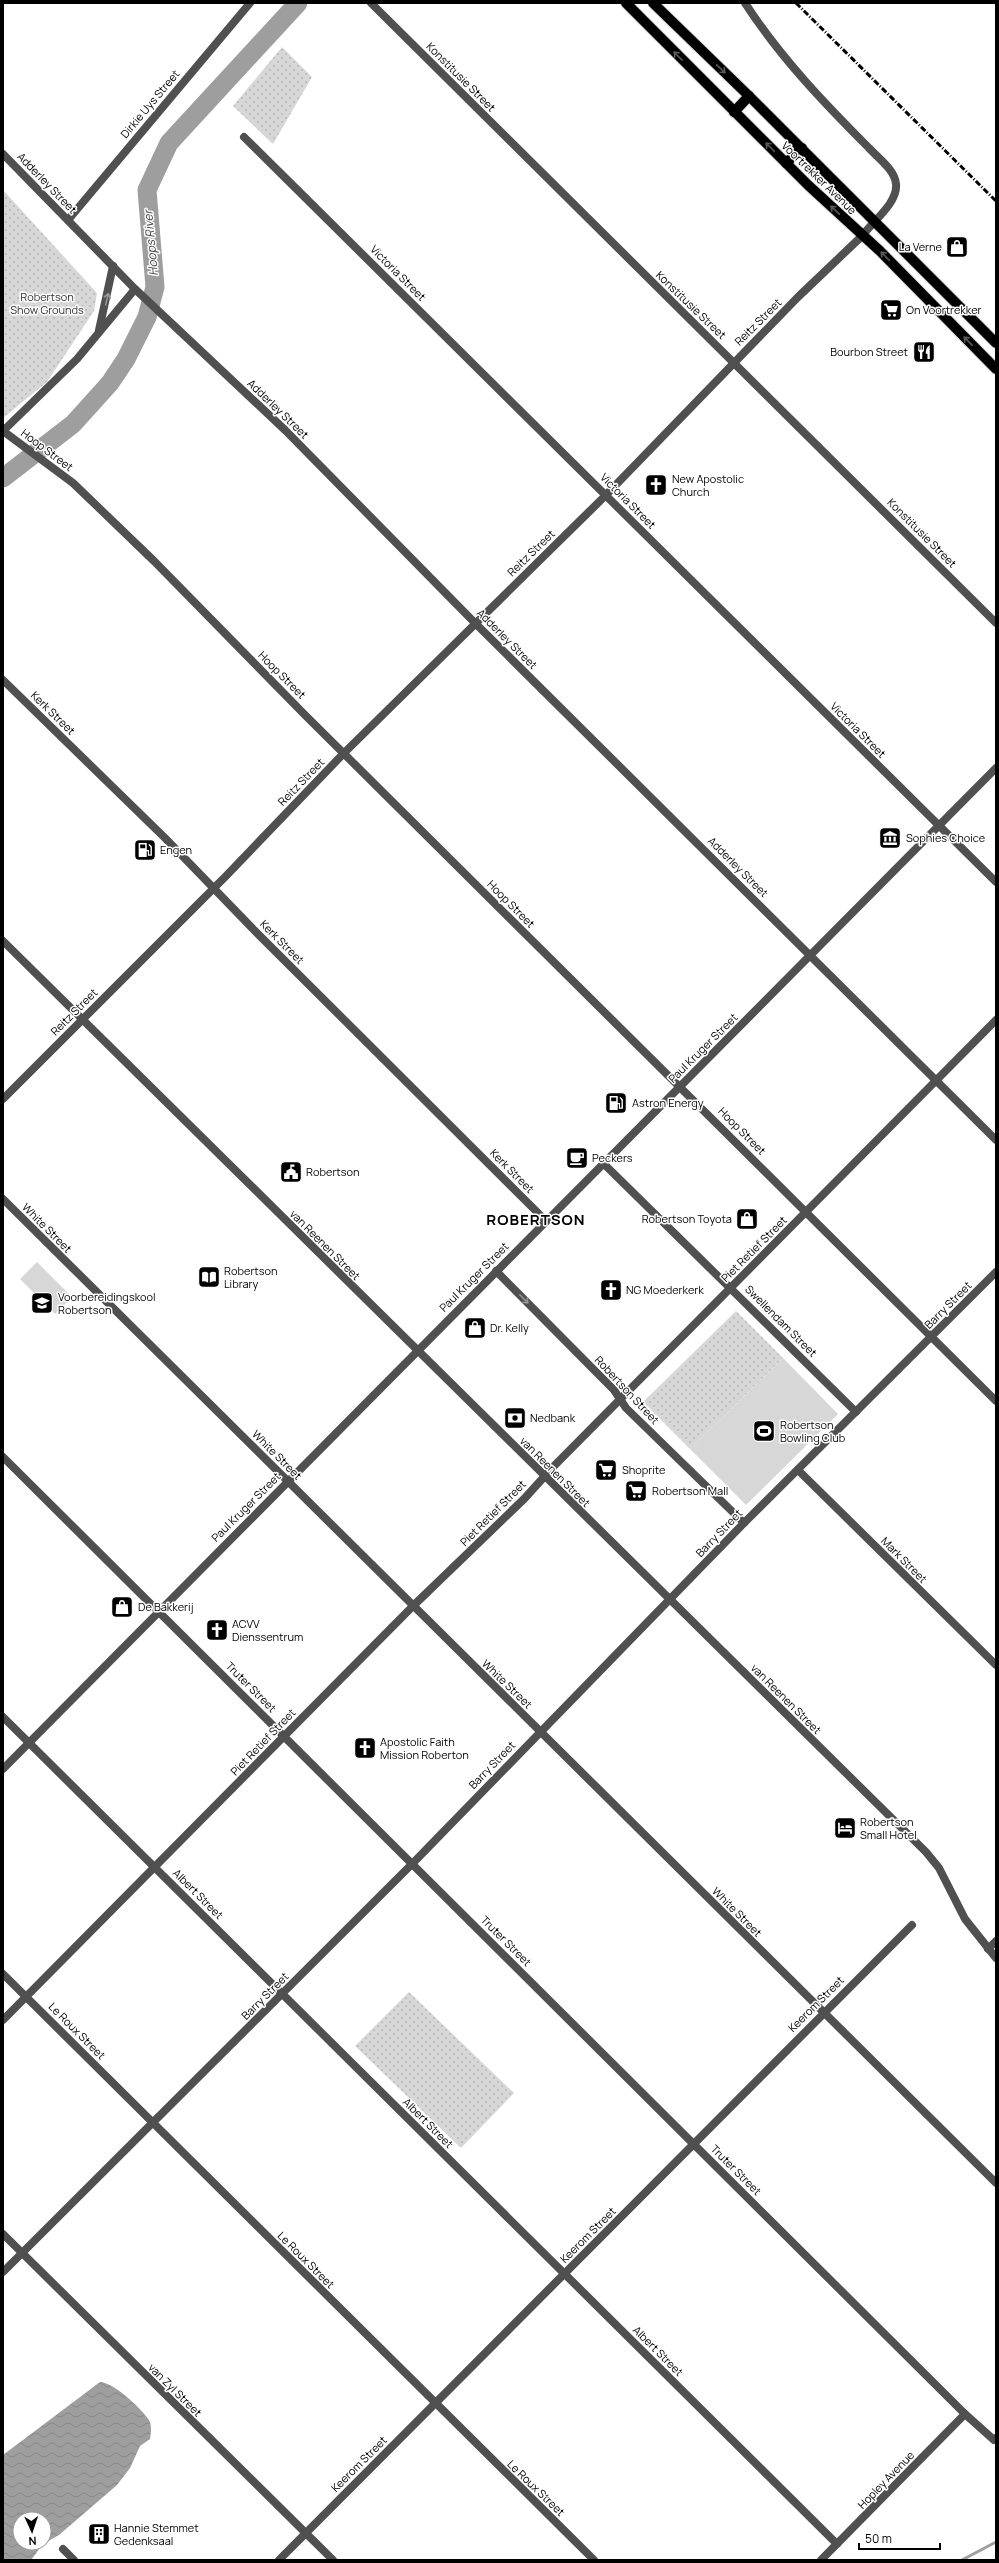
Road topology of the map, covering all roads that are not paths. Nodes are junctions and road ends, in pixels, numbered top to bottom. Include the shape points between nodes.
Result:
1 (250, 3) edge
2 (371, 3) edge
3 (626, 3) edge
4 (653, 3) edge
5 (745, 3) edge
6 (750, 96) junction
7 (734, 112) junction
8 (244, 137) dead end
9 (802, 148) junction
10 (3, 154) edge
11 (786, 163) junction
12 (68, 220) junction
13 (874, 220) junction
14 (862, 236) junction
15 (113, 266) junction
16 (135, 289) junction
17 (99, 331) junction
18 (996, 343) edge
19 (734, 362) junction
20 (996, 369) edge
21 (3, 431) edge
22 (606, 495) junction
23 (475, 623) junction
24 (996, 623) edge
25 (3, 680) edge
26 (344, 753) junction
27 (996, 768) edge
28 (940, 826) junction
29 (996, 882) edge
30 (214, 888) junction
31 (3, 941) edge
32 (810, 957) junction
33 (83, 1020) junction
34 (996, 1020) edge
35 (937, 1081) junction
36 (680, 1087) junction
37 (3, 1099) edge
38 (996, 1140) edge
39 (604, 1164) junction
40 (3, 1199) edge
41 (807, 1212) junction
42 (546, 1221) junction
43 (496, 1271) junction
44 (996, 1272) edge
45 (731, 1288) junction
46 (932, 1338) junction
47 (417, 1351) junction
48 (620, 1399) junction
49 (996, 1401) edge
50 (856, 1412) junction
51 (3, 1457) edge
52 (798, 1470) junction
53 (544, 1476) junction
54 (288, 1481) junction
55 (744, 1523) junction
56 (670, 1600) junction
57 (413, 1606) junction
58 (159, 1611) junction
59 (996, 1665) edge
60 (3, 1717) edge
61 (540, 1731) junction
62 (284, 1736) junction
63 (29, 1743) junction
64 (3, 1769) edge
65 (413, 1863) junction
66 (156, 1868) junction
67 (912, 1925) dead end
68 (996, 1941) edge
69 (988, 1949) junction
70 (996, 1958) edge
71 (3, 1974) edge
72 (283, 1994) junction
73 (26, 1997) junction
74 (824, 2012) junction
75 (3, 2020) edge
76 (153, 2124) junction
77 (694, 2143) junction
78 (996, 2183) edge
79 (3, 2234) edge
80 (23, 2253) junction
81 (3, 2272) edge
82 (564, 2274) junction
83 (435, 2403) junction
84 (965, 2414) junction
85 (995, 2439) edge
86 (306, 2534) junction
87 (837, 2544) junction
88 (63, 2549) dead end
89 (74, 2560) edge
90 (279, 2560) edge
91 (333, 2560) edge
92 (594, 2560) edge
93 (821, 2560) edge

1 - 12 street, Dirkie Uys Street
2 - 19 street, Konstitusie Street
7 -> 3 main road, Voortrekker Avenue
4 -> 6 main road, Voortrekker Avenue
5 - 13 street, Reitz Street via 797,72 892,174 896,182 895,197
6 - 7 main road
6 - 9 main road, Voortrekker Avenue
11 -> 7 main road, Voortrekker Avenue
8 - 22 street, Victoria Street
9 - 11 main road
9 - 13 main road, Voortrekker Avenue via 849,198
10 - 12 street, Adderley Street
14 -> 11 main road, Voortrekker Avenue
12 - 15 street, Adderley Street
13 - 14 street, Reitz Street
13 - 18 main road, Voortrekker Avenue
14 - 19 street, Reitz Street
20 -> 14 main road, Voortrekker Avenue via 880,251
15 - 16 street, Adderley Street
17 -> 15 street
16 - 17 street via 123,307
16 - 23 street, Adderley Street via 285,430
17 - 21 street via 70,367
19 - 22 street, Reitz Street
19 - 24 street, Konstitusie Street
21 - 26 street, Hoop Street via 73,483
22 - 23 street, Reitz Street
22 - 28 street, Victoria Street
23 - 26 street, Reitz Street
23 - 32 street, Adderley Street via 699,843
25 - 30 street, Kerk Street
26 - 30 street, Reitz Street
26 - 36 street, Hoop Street
27 - 28 street, Paul Kruger Street
28 - 29 street, Victoria Street
28 - 32 street, Paul Kruger Street
30 - 33 street, Reitz Street
30 - 42 street, Kerk Street
31 - 33 street, van Reenen Street
32 - 35 street, Adderley Street
32 - 36 street, Paul Kruger Street
33 - 37 street, Reitz Street
33 - 47 street, van Reenen Street
34 - 35 street, Piet Retief Street
35 - 38 street, Adderley Street
35 - 41 street, Piet Retief Street
36 - 39 street, Paul Kruger Street
36 - 41 street, Hoop Street
39 - 42 street, Paul Kruger Street
39 - 45 street, Swellendam Street
40 - 54 street, White Street
41 - 45 street, Piet Retief Street
41 - 46 street, Hoop Street
42 - 43 street, Paul Kruger Street
43 - 47 street, Paul Kruger Street
43 -> 48 street, Robertson Street
44 - 46 street, Barry Street
45 - 48 street, Piet Retief Street
45 - 50 street, Swellendam Street
46 - 49 street, Hoop Street
46 - 50 street, Barry Street
47 - 53 street, van Reenen Street
47 - 54 street, Paul Kruger Street
48 - 53 street, Piet Retief Street
48 - 55 street, Robertson Street
50 - 52 street, Barry Street
51 - 58 street, Truter Street
52 - 55 street, Barry Street
52 - 59 street, Mark Street
53 - 56 street, van Reenen Street
53 - 57 street, Piet Retief Street
54 - 57 street, White Street
54 - 58 street, Paul Kruger Street
55 - 56 street, Barry Street
56 - 61 street, Barry Street
56 - 69 street, van Reenen Street via 926,1852 939,1868 965,1919
57 - 61 street, White Street
57 - 62 street, Piet Retief Street
58 - 62 street, Truter Street
58 - 63 street, Paul Kruger Street
60 - 63 street, Albert Street
61 - 65 street, Barry Street
61 - 74 street, White Street
62 - 65 street, Truter Street
62 - 66 street, Piet Retief Street
63 - 64 street, Paul Kruger Street
63 - 66 street, Albert Street
65 - 72 street, Barry Street
65 - 77 street, Truter Street
66 - 72 street, Albert Street
66 - 73 street, Piet Retief Street
67 - 74 street, Keerom Street
68 - 69 street
69 - 70 street, van Reenen Street
71 - 73 street, Le Roux Street
72 - 76 street, Barry Street
72 - 82 street, Albert Street
73 - 75 street, Piet Retief Street
73 - 76 street, Le Roux Street
74 - 77 street, Keerom Street
74 - 78 street, White Street
76 - 80 street, Barry Street
76 - 83 street, Le Roux Street
77 - 82 street, Keerom Street
77 - 84 street, Truter Street
79 - 80 street, van Zyl Street
80 - 81 street, Barry Street
80 - 86 street, van Zyl Street
82 - 83 street, Keerom Street
82 - 87 street, Albert Street
83 - 86 street, Keerom Street
83 - 92 street, Le Roux Street
84 - 85 street, Truter Street
84 - 87 street, Hopley Avenue
86 - 90 street, Keerom Street
86 - 91 street, van Zyl Street
87 - 93 street, Hopley Avenue
88 - 89 street

